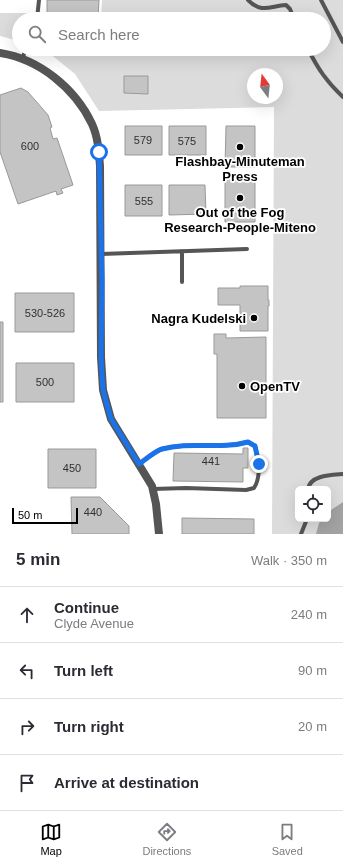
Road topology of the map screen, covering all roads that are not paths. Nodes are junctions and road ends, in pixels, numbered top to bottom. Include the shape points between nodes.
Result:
1 (39, 0) edge
2 (248, 0) edge
3 (321, 0) edge
4 (38, 12) edge
5 (291, 12) edge
6 (327, 12) edge
7 (331, 19) edge
8 (343, 42) edge
9 (0, 53) edge
10 (12, 55) edge
11 (14, 56) edge
12 (23, 56) edge
13 (312, 56) edge
14 (22, 59) junction
15 (343, 97) edge
16 (248, 249) dead end
17 (182, 251) junction
18 (101, 254) junction
19 (182, 282) dead end
20 (139, 464) junction
21 (343, 474) edge
22 (308, 486) edge
23 (153, 489) junction
24 (306, 522) edge
25 (158, 534) edge
26 (301, 534) edge

1 - 4 lane
2 - 5 lane via 259,8 286,5
3 - 6 lane
7 - 8 lane
9 - 10 street
11 - 14 street
12 - 14 lane
13 - 15 lane via 318,69
14 - 18 street via 41,68 67,88 92,124 100,166
16 - 17 lane
17 - 18 lane
17 - 19 lane
18 - 20 street via 103,390 111,419
20 - 23 street
20 - 23 lane via 161,449 179,446 232,446 248,442 255,446 259,464 254,488
21 - 22 lane via 319,477
23 - 25 street
24 - 26 lane

